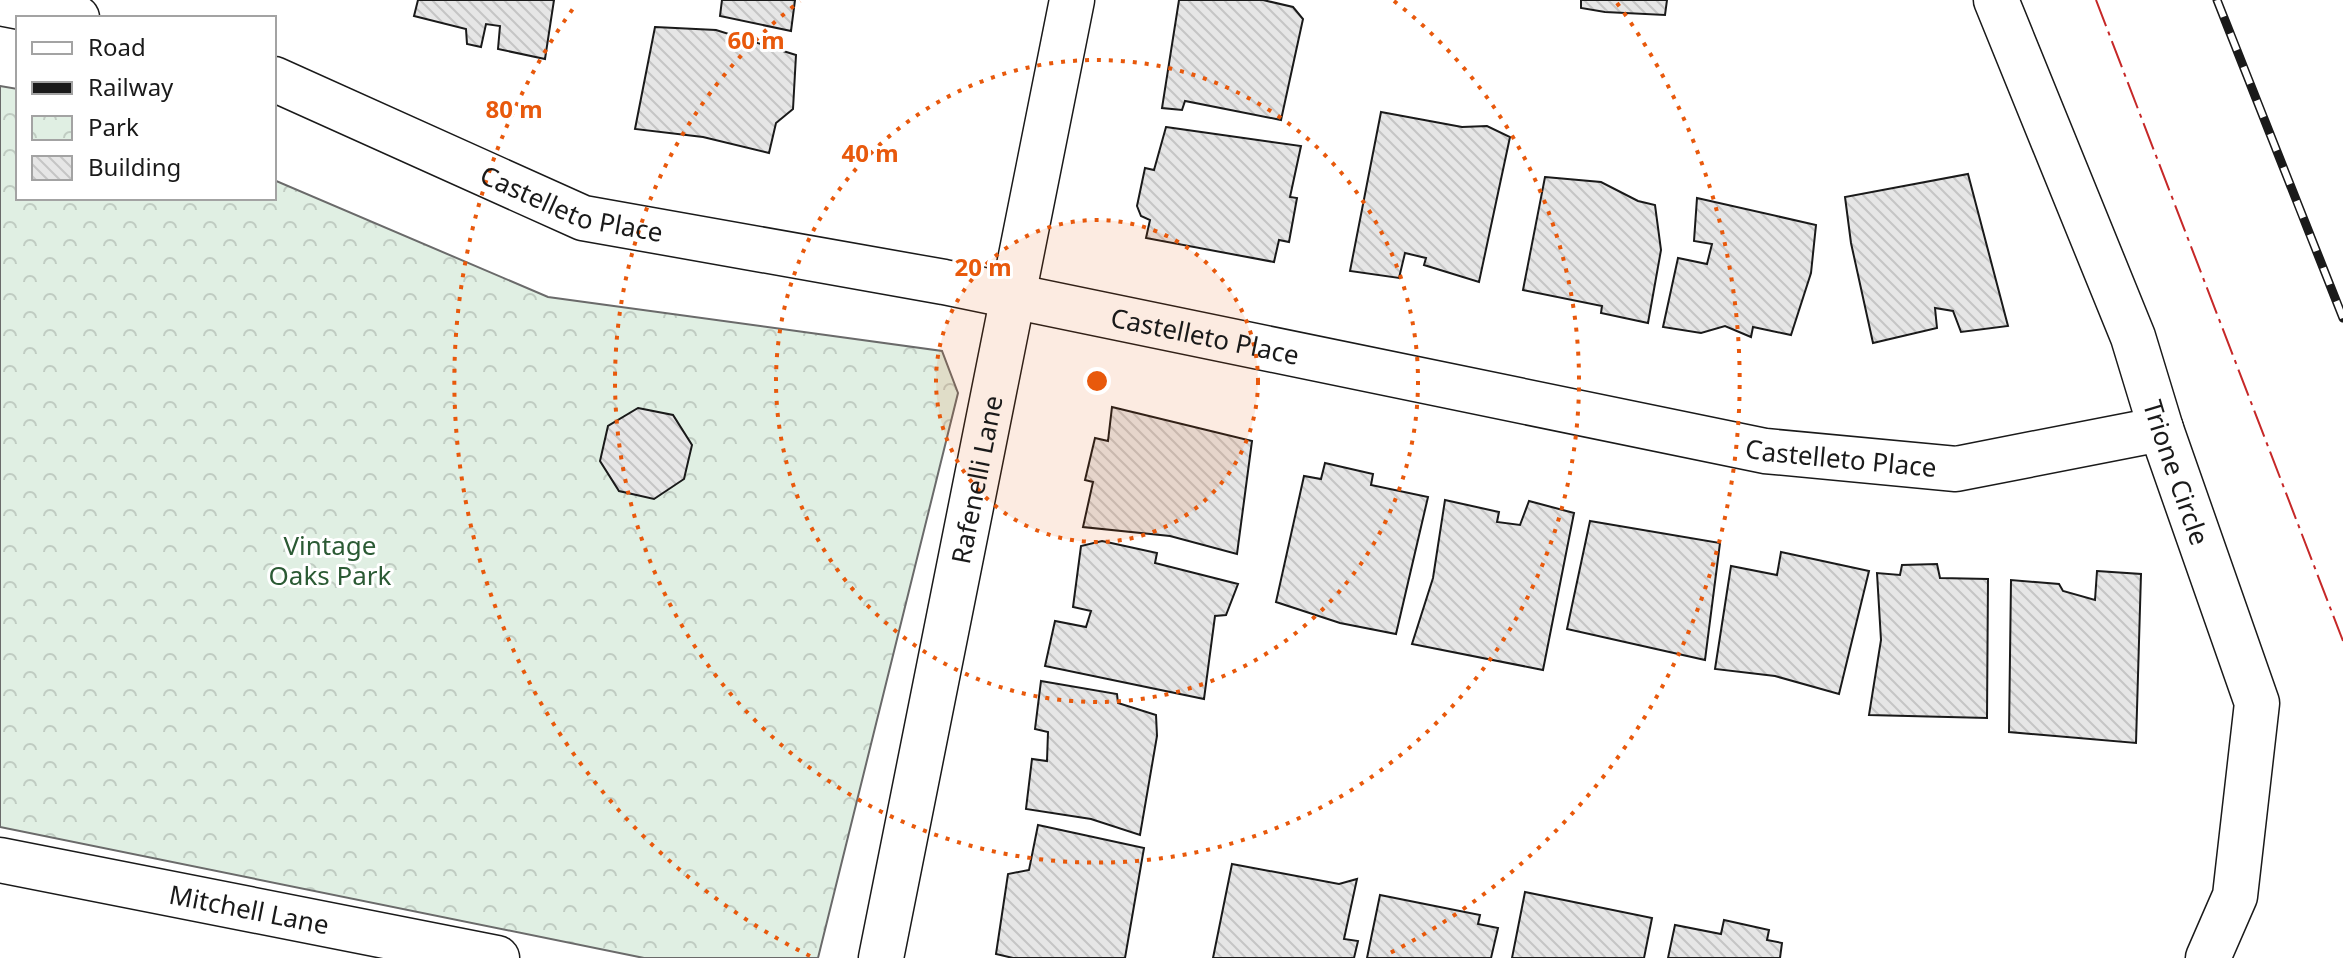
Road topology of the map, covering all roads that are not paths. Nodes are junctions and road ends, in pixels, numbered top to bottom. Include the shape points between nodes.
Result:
1 (1072, 0) edge
2 (1996, 0) edge
3 (0, 3) edge
4 (67, 16) edge
5 (276, 80) edge
6 (1013, 296) junction
7 (2161, 429) junction
8 (0, 860) edge
9 (497, 958) edge
10 (881, 958) edge
11 (2208, 958) edge

1 - 6 street, Rafenelli Lane
2 - 7 street, Trione Circle via 2133,337
3 - 4 street
5 - 6 street, Castelleto Place via 583,218
6 - 7 street, Castelleto Place via 1765,451 1956,469
6 - 10 street, Rafenelli Lane
7 - 11 street, Trione Circle via 2257,703 2235,896
8 - 9 street, Mitchell Lane

